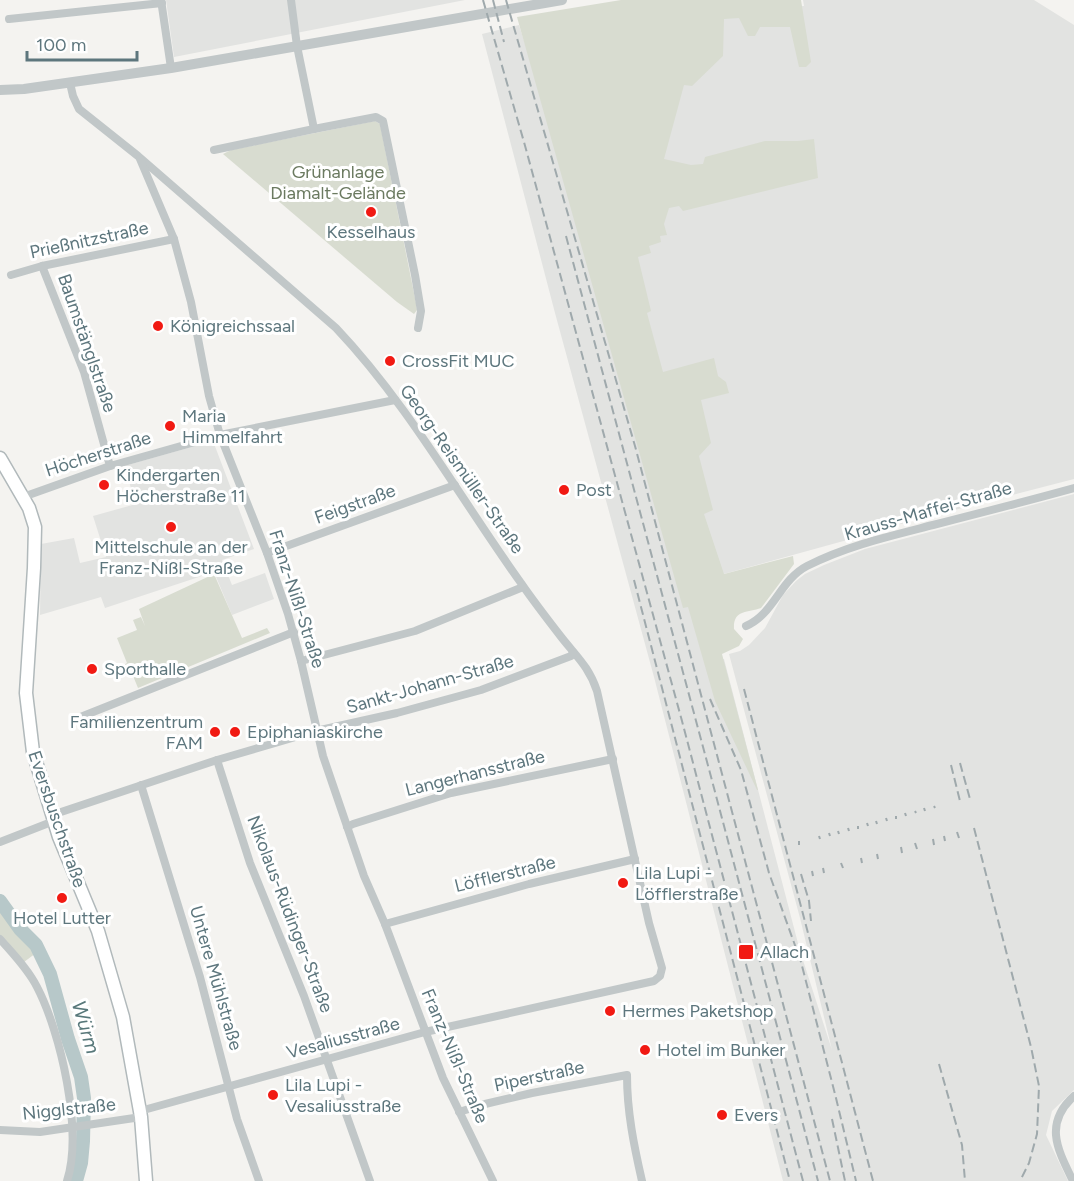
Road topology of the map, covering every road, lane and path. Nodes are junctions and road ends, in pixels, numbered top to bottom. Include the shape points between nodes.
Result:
1 (291, 0) edge
2 (562, 0) edge
3 (161, 1) edge
4 (9, 19) dead end
5 (297, 46) junction
6 (171, 68) junction
7 (70, 83) junction
8 (0, 90) edge
9 (314, 129) junction
10 (214, 150) dead end
11 (138, 156) junction
12 (174, 239) junction
13 (42, 266) junction
14 (11, 275) dead end
15 (418, 328) dead end
16 (394, 400) junction
17 (220, 435) junction
18 (0, 458) edge
19 (110, 466) junction
20 (455, 485) junction
21 (1074, 488) edge
22 (23, 497) junction
23 (267, 553) junction
24 (523, 587) junction
25 (746, 626) dead end
26 (294, 632) junction
27 (573, 652) junction
28 (301, 661) junction
29 (78, 718) dead end
30 (316, 732) junction
31 (613, 759) junction
32 (217, 760) junction
33 (141, 785) junction
34 (53, 818) junction
35 (347, 827) junction
36 (0, 842) edge
37 (635, 860) junction
38 (385, 924) junction
39 (0, 939) edge
40 (660, 976) joint
41 (425, 1032) junction
42 (326, 1059) junction
43 (230, 1087) junction
44 (1074, 1096) edge
45 (459, 1112) junction
46 (141, 1114) junction
47 (74, 1128) junction
48 (0, 1130) edge
49 (67, 1181) edge
50 (146, 1181) edge
51 (259, 1181) edge
52 (370, 1181) edge
53 (493, 1181) edge
54 (642, 1181) edge
55 (1073, 1181) edge

1 - 5 street
2 - 5 street
3 - 4 street
3 - 6 street
5 - 6 street
5 - 9 street
6 - 7 street
7 - 8 street
7 - 11 street, Georg-Reismüller-Straße via 79,109
9 - 10 street
9 - 15 street via 371,117 383,122 415,274 421,311
11 - 12 street, Franz-Nißl-Straße
11 - 16 street, Georg-Reismüller-Straße via 336,328
12 - 13 street, Prießnitzstraße
12 - 17 street, Franz-Nißl-Straße
13 - 14 street, Prießnitzstraße
13 - 19 street, Baumstänglstraße via 84,372
16 - 17 street, Höcherstraße
16 - 20 street, Georg-Reismüller-Straße
17 - 19 street, Höcherstraße
17 - 23 street, Franz-Nißl-Straße
18 - 22 main road, Eversbuschstraße
19 - 22 street, Höcherstraße
20 - 23 street, Feigstraße
20 - 24 street, Georg-Reismüller-Straße
21 - 25 street, Krauss-Maffei-Straße via 836,554 795,574 764,616
22 - 34 main road, Eversbuschstraße via 35,527 26,693 33,752
23 - 26 street, Franz-Nißl-Straße
24 - 27 street, Georg-Reismüller-Straße
24 - 28 street via 415,631
26 - 28 street, Franz-Nißl-Straße
26 - 29 street
27 - 30 street, Sankt-Johann-Straße via 481,690
27 - 31 street, Georg-Reismüller-Straße via 591,675
28 - 30 street, Franz-Nißl-Straße
30 - 32 street, Sankt-Johann-Straße
30 - 35 street, Franz-Nißl-Straße
31 - 35 street, Langerhansstraße via 451,793
31 - 37 street, Georg-Reismüller-Straße
32 - 33 street, Sankt-Johann-Straße
32 - 42 street, Nikolaus-Rüdinger-Straße via 250,863
33 - 34 street, Sankt-Johann-Straße
33 - 43 street, Untere Mühlstraße
34 - 36 street, Sankt-Johann-Straße
34 - 46 main road, Eversbuschstraße via 116,988
35 - 38 street, Franz-Nißl-Straße
37 - 38 street, Löfflerstraße via 518,886
37 - 40 street, Georg-Reismüller-Straße via 662,968
38 - 41 street, Franz-Nißl-Straße
39 - 47 street via 32,978 44,1004 60,1055
40 - 41 street, Vesaliusstraße
41 - 42 street, Vesaliusstraße
41 - 45 street, Franz-Nißl-Straße
42 - 43 street, Vesaliusstraße
42 - 52 street, Nikolaus-Rüdinger-Straße
43 - 46 street, Vesaliusstraße
43 - 51 street, Untere Mühlstraße
44 - 55 street via 1063,1108 1055,1130 1059,1151
45 - 53 street, Franz-Nißl-Straße
45 - 54 street, Piperstraße via 627,1075 628,1112
46 - 47 street, Nigglstraße
46 - 50 main road, Eversbuschstraße
47 - 48 street, Nigglstraße via 40,1132
47 - 49 street

